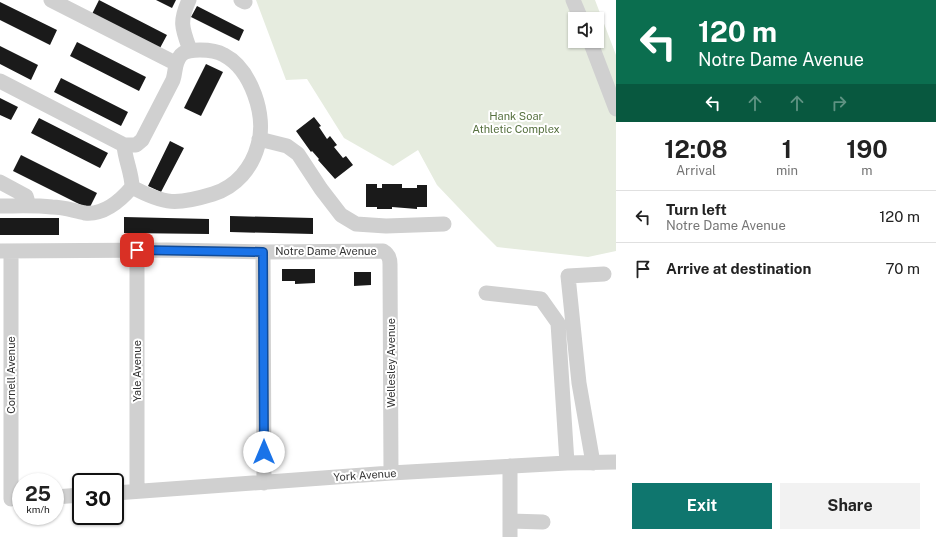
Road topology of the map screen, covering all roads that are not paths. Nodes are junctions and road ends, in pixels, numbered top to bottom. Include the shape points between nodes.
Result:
1 (51, 0) edge
2 (189, 0) edge
3 (573, 0) edge
4 (578, 12) edge
5 (593, 48) edge
6 (190, 50) junction
7 (175, 63) junction
8 (0, 81) edge
9 (616, 109) edge
10 (259, 139) junction
11 (124, 145) junction
12 (0, 182) edge
13 (132, 187) junction
14 (0, 206) edge
15 (29, 206) junction
16 (444, 224) dead end
17 (137, 250) junction
18 (6, 251) edge
19 (263, 252) junction
20 (387, 254) joint
21 (604, 274) dead end
22 (486, 293) dead end
23 (616, 462) edge
24 (567, 463) junction
25 (593, 463) junction
26 (510, 466) junction
27 (391, 473) junction
28 (264, 483) junction
29 (137, 491) junction
30 (124, 492) edge
31 (11, 499) edge
32 (510, 521) junction
33 (543, 522) dead end
34 (510, 537) edge

1 - 7 street
2 - 6 street via 182,21
3 - 4 street
5 - 9 street
6 - 7 street via 182,54
6 - 10 street via 210,50 224,54 239,66 258,106 261,122
7 - 11 street via 173,80 142,140 136,145
8 - 11 street
10 - 13 street via 250,165 238,181 217,193 191,201 168,202 150,197
10 - 16 street via 287,146 298,154 342,215 356,224
11 - 13 street
12 - 15 street via 26,196
13 - 15 street via 117,202 96,212
14 - 15 street
17 - 18 street, Notre Dame Avenue
17 - 19 street, Notre Dame Avenue
17 - 29 street, Yale Avenue
18 - 31 street, Cornell Avenue
19 - 20 street, Notre Dame Avenue via 382,251
19 - 28 street
20 - 27 street, Wellesley Avenue via 390,258
21 - 25 street via 568,276 579,384
22 - 24 street via 541,299 558,323
23 - 25 street, York Avenue
24 - 25 street, York Avenue
24 - 26 street, York Avenue
26 - 27 street, York Avenue
26 - 32 street
27 - 28 street, York Avenue
28 - 29 street, York Avenue
29 - 30 street, York Avenue
32 - 33 street
32 - 34 street

